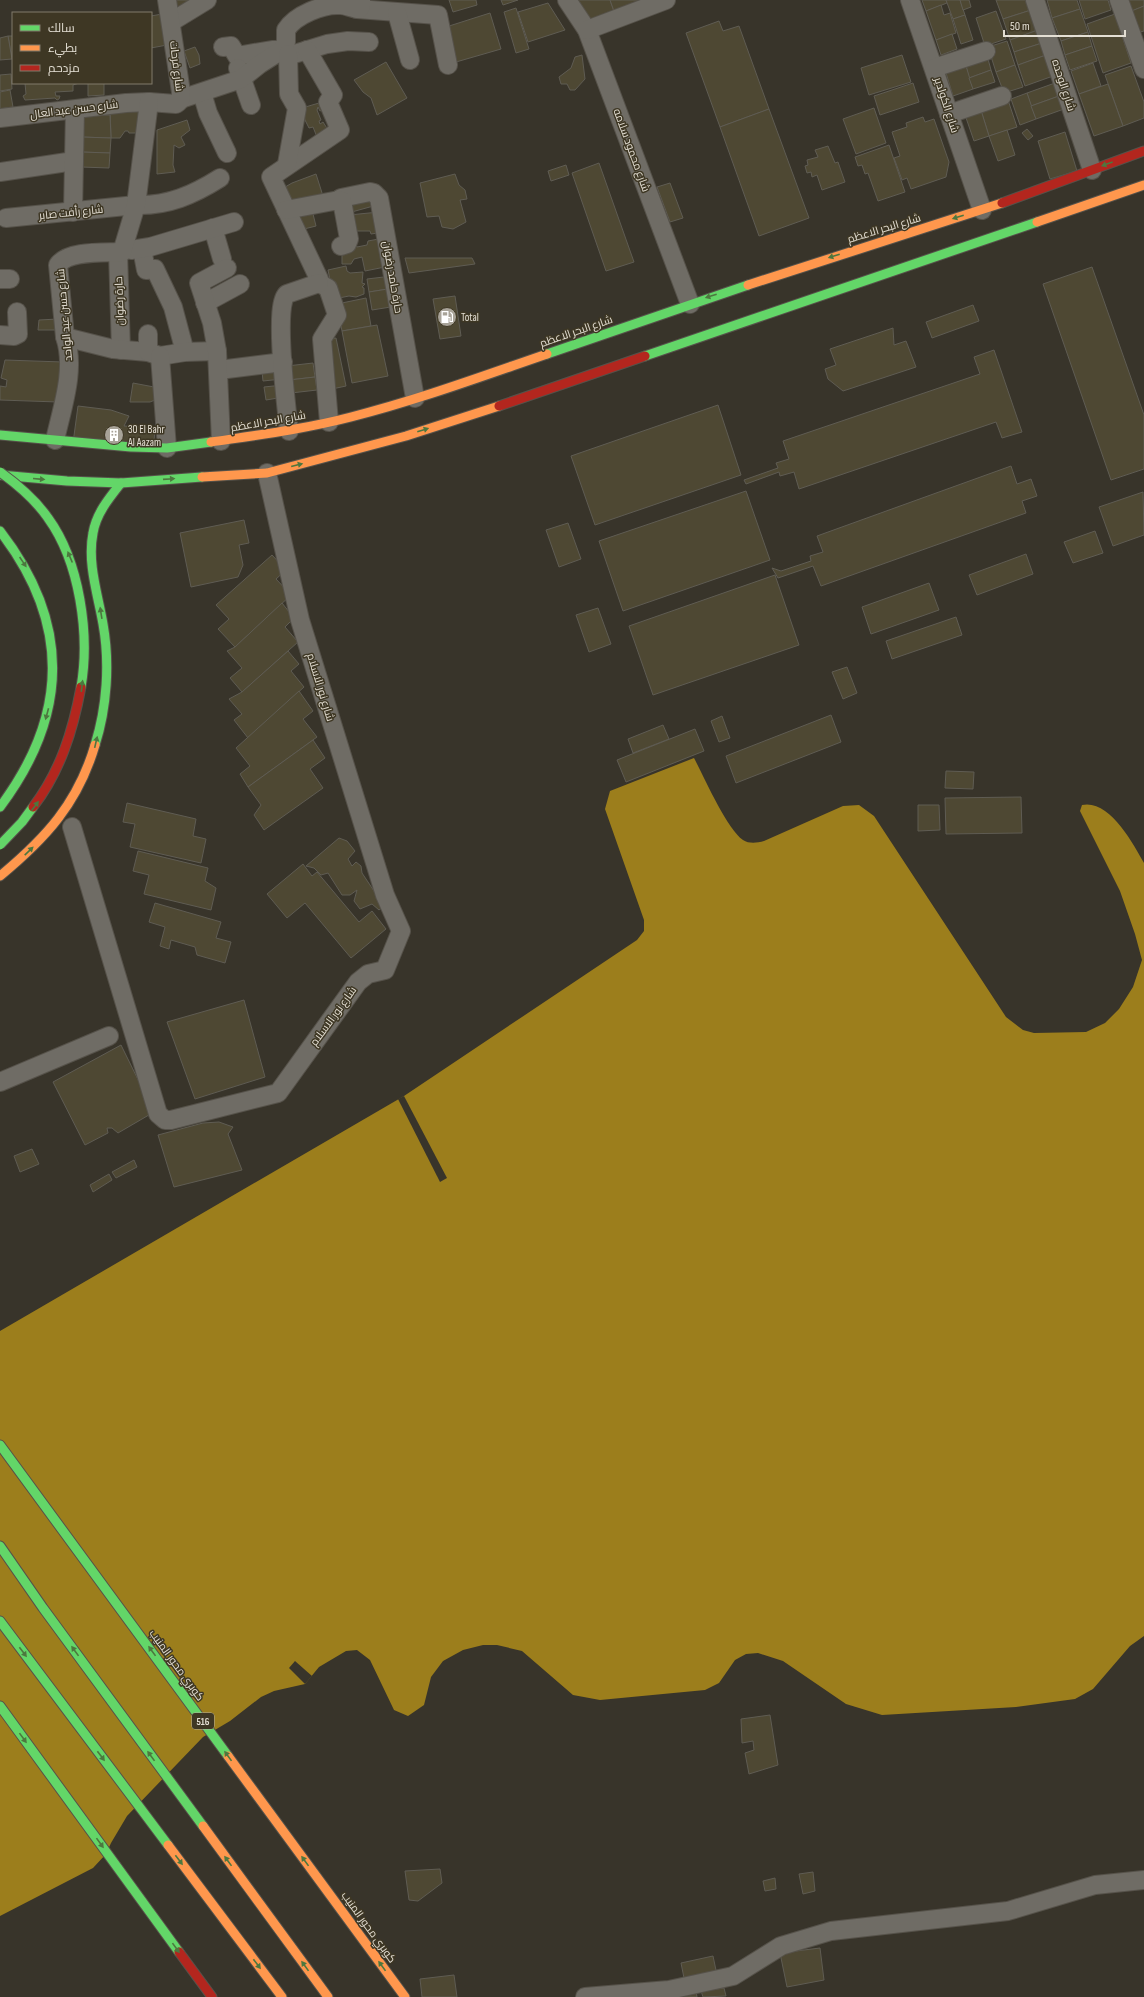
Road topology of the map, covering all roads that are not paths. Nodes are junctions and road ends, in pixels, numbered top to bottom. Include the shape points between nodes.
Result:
1 (167, 0) edge
2 (206, 0) edge
3 (567, 0) edge
4 (666, 0) edge
5 (910, 0) edge
6 (1036, 0) edge
7 (1119, 0) edge
8 (329, 3) edge
9 (359, 5) edge
10 (397, 13) junction
11 (171, 22) junction
12 (587, 30) junction
13 (369, 42) dead end
14 (348, 51) dead end
15 (986, 51) dead end
16 (285, 52) junction
17 (309, 54) junction
18 (410, 60) dead end
19 (448, 65) dead end
20 (934, 68) junction
21 (1144, 69) edge
22 (241, 79) junction
23 (202, 93) junction
24 (1002, 96) dead end
25 (181, 99) junction
26 (149, 102) junction
27 (251, 105) dead end
28 (75, 110) junction
29 (949, 114) junction
30 (0, 118) edge
31 (1144, 151) edge
32 (228, 153) dead end
33 (74, 161) junction
34 (287, 164) junction
35 (1092, 170) junction
36 (0, 172) edge
37 (220, 178) dead end
38 (1144, 185) edge
39 (340, 200) junction
40 (136, 205) junction
41 (286, 210) junction
42 (982, 210) junction
43 (73, 212) junction
44 (6, 218) dead end
45 (234, 222) dead end
46 (213, 228) junction
47 (341, 246) dead end
48 (142, 249) junction
49 (120, 252) junction
50 (319, 283) junction
51 (240, 284) dead end
52 (205, 303) junction
53 (690, 304) junction
54 (17, 312) dead end
55 (0, 335) edge
56 (65, 337) junction
57 (152, 348) junction
58 (121, 350) junction
59 (217, 351) junction
60 (185, 352) junction
61 (283, 362) junction
62 (219, 370) junction
63 (415, 398) junction
64 (329, 422) junction
65 (289, 431) junction
66 (0, 434) edge
67 (55, 440) junction
68 (221, 441) junction
69 (167, 448) junction
70 (0, 472) edge
71 (267, 472) junction
72 (0, 475) edge
73 (121, 483) junction
74 (0, 531) edge
75 (0, 807) edge
76 (72, 827) dead end
77 (0, 845) edge
78 (0, 876) edge
79 (109, 1036) dead end
80 (0, 1082) edge
81 (0, 1445) edge
82 (0, 1546) edge
83 (0, 1621) edge
84 (0, 1706) edge
85 (1144, 1880) edge
86 (212, 1997) edge
87 (282, 1997) edge
88 (328, 1997) edge
89 (405, 1997) edge
90 (585, 1997) edge

1 - 11 street, شارع فرحات
2 - 11 street
3 - 12 street, شارع محمود سلامه
4 - 12 street
5 - 20 street, شارع الكولدير
6 - 35 street, شارع الوحده
7 - 21 street
8 - 9 street
8 - 16 street via 287,27
9 - 10 street
10 - 18 street
10 - 19 street via 438,15
11 - 25 street, شارع فرحات
12 - 53 street, شارع محمود سلامه
13 - 17 street via 327,44
14 - 17 street
15 - 20 street
16 - 17 street
16 - 22 street via 260,64
16 - 22 street via 229,51
16 - 34 street via 289,94 297,108
17 - 34 street via 333,95 328,102 340,130
20 - 29 street, شارع الكولدير
22 - 23 street
22 - 27 street
23 - 25 street
23 - 32 street via 208,113
24 - 29 street
25 - 26 street, شارع فرحات via 176,104
26 - 28 street, شارع حسن عبد العال
26 - 40 street
28 - 30 street, شارع حسن عبد العال
28 - 33 street
29 - 42 street, شارع الكولدير
31 -> 35 main road, شارع البحر الاعظم
33 - 36 street
33 - 43 street
34 - 41 street via 271,176
35 - 42 main road, شارع البحر الاعظم
37 - 40 street, شارع رأفت صابر via 200,191 177,200 154,205
71 -> 38 main road via 406,436 499,406
39 - 41 street, حارة حامد رضوان
39 - 47 street via 349,238 347,244
39 - 63 street, حارة حامد رضوان via 370,192 379,198
40 - 43 street, شارع رأفت صابر
40 - 49 street
41 - 50 street via 299,253 319,279
42 -> 53 main road, شارع البحر الاعظم
43 - 44 street, شارع رأفت صابر
45 - 46 street
46 - 48 street
46 - 52 street via 225,263 199,283
48 - 49 street
48 - 60 street via 146,270 155,269 173,307
49 - 56 street, شارع حسن عبد الواحد via 72,256 62,259 58,265
49 - 58 street, حارة رضوان
50 - 61 street via 283,297 280,325
50 - 64 street via 328,288 337,315 322,338
51 - 52 street
52 - 59 street
53 - 63 main road, شارع البحر الاعظم
54 - 55 street via 18,334
56 - 58 street
56 - 67 street, شارع حسن عبد الواحد via 69,348 69,366
57 - 58 street
57 - 60 street
57 - 69 street
59 - 60 street
59 - 62 street
61 - 62 street
61 - 65 street
62 - 68 street
63 - 64 main road, شارع البحر الاعظم
64 - 65 main road, شارع البحر الاعظم
65 - 68 main road, شارع البحر الاعظم
66 - 67 main road, شارع البحر الاعظم
67 - 69 main road, شارع البحر الاعظم
68 - 69 main road, شارع البحر الاعظم
77 -> 70 main road, bridge via 24,821 59,767 71,736 84,672 84,639 73,565 61,537 45,512 25,490
73 -> 71 main road
71 - 76 street, شارع نور الاسلام via 300,620 385,895 401,931 385,970 368,974 358,982 278,1093 165,1120 158,1114
72 -> 73 main road
78 -> 73 main road via 28,853 56,824 78,790 94,752 103,711 106,675 105,638 92,545 96,522 106,502
74 -> 75 main road via 28,570 41,599 50,630 53,662 50,701 40,739 23,774
79 - 80 street
89 -> 81 main road, كوبري محور المنيب / 516
88 -> 82 main road
83 -> 87 main road
84 -> 86 main road
85 - 90 street via 1095,1885 1008,1911 831,1932 781,1946 733,1976 669,1990

